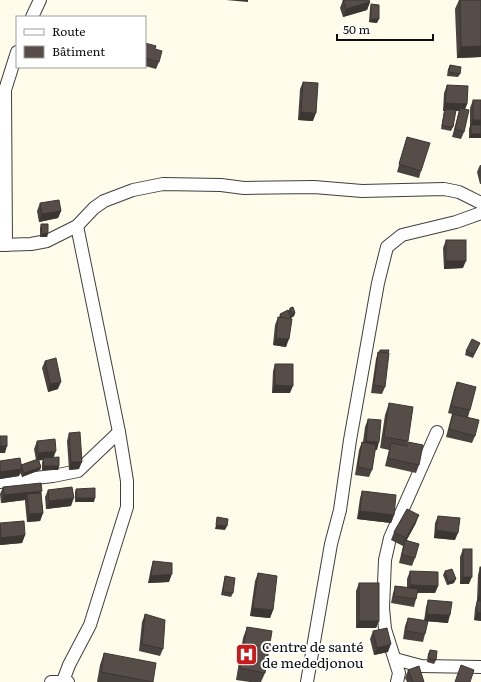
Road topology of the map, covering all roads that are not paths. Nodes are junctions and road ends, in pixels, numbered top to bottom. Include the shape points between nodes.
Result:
1 (40, 0) edge
2 (32, 16) edge
3 (16, 55) edge
4 (481, 203) edge
5 (481, 213) edge
6 (77, 226) junction
7 (3, 245) edge
8 (119, 432) junction
9 (437, 432) dead end
10 (0, 482) edge
11 (395, 659) junction
12 (481, 667) edge
13 (65, 681) edge
14 (51, 682) edge
15 (307, 682) edge
16 (397, 682) edge

1 - 2 street
3 - 7 street via 5,90
4 - 6 street via 459,192 444,189 362,191 314,187 244,188 163,184 133,190 104,201
5 - 15 street via 402,235 388,247 378,282 340,510 331,544
6 - 7 street via 47,241
6 - 8 street
8 - 10 street via 78,471
8 - 13 street via 127,481 127,507 90,624 69,665
9 - 11 street via 390,538 385,560 385,629
11 - 12 street via 421,666
11 - 16 street via 399,673
13 - 14 street

